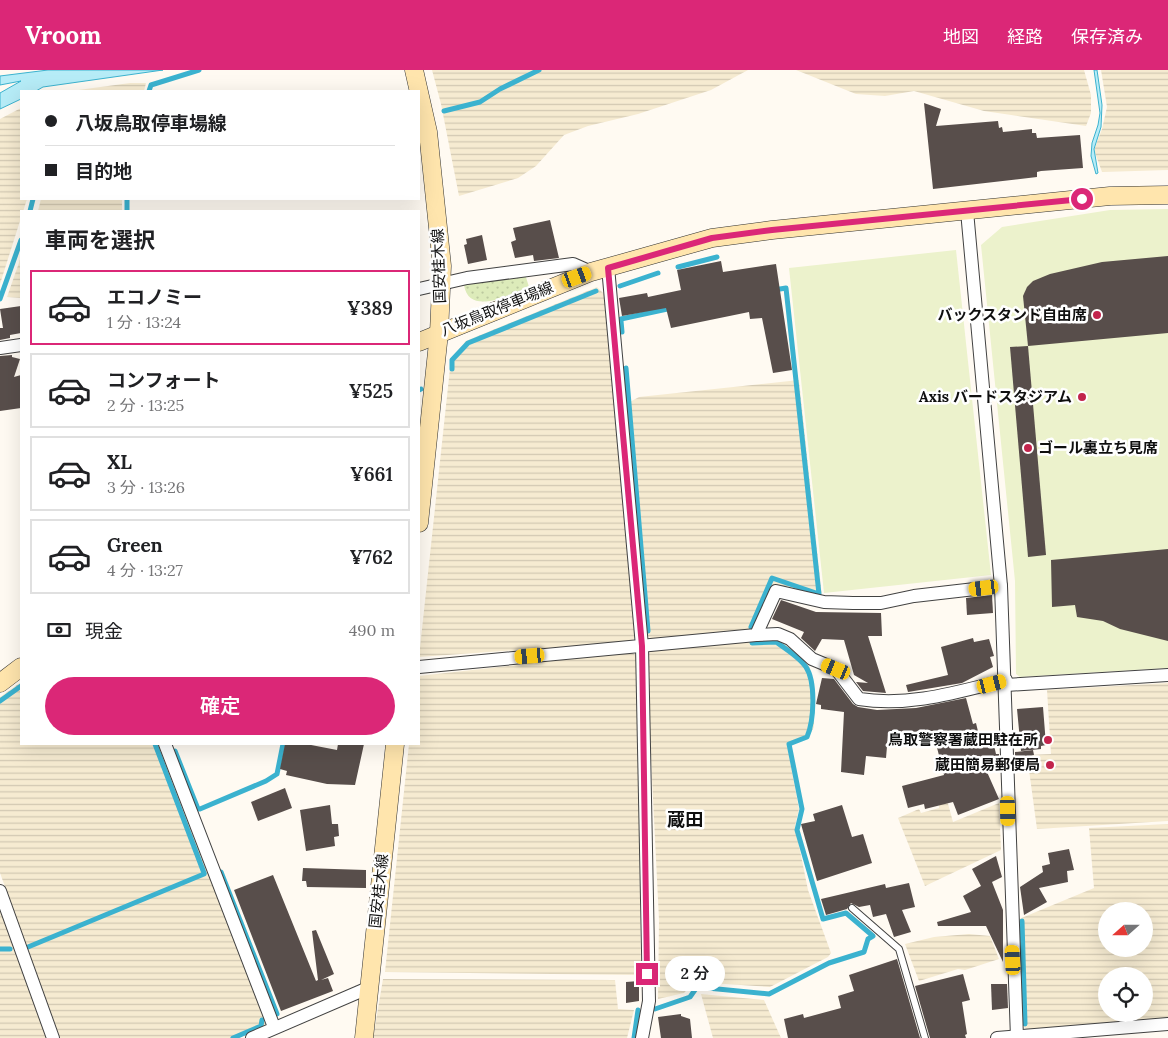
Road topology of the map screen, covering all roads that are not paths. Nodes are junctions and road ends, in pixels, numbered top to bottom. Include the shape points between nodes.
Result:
1 (414, 70) edge
2 (419, 90) edge
3 (420, 97) edge
4 (1168, 195) edge
5 (967, 210) junction
6 (608, 268) junction
7 (591, 272) junction
8 (442, 285) junction
9 (420, 289) edge
10 (440, 333) junction
11 (420, 342) edge
12 (20, 345) edge
13 (0, 348) edge
14 (420, 514) edge
15 (1001, 586) junction
16 (756, 634) junction
17 (642, 646) junction
18 (420, 667) edge
19 (20, 668) edge
20 (1168, 675) edge
21 (0, 682) edge
22 (1006, 683) junction
23 (165, 745) edge
24 (395, 745) edge
25 (0, 891) edge
26 (852, 908) dead end
27 (368, 988) junction
28 (1168, 1024) edge
29 (274, 1027) junction
30 (1017, 1037) edge
31 (53, 1038) edge
32 (252, 1038) edge
33 (364, 1038) edge
34 (642, 1038) edge
35 (925, 1038) edge
36 (997, 1038) edge

1 - 2 main road, 国安桂木線
3 - 8 main road, 国安桂木線 via 428,132
4 - 5 main road, 八坂鳥取停車場線 via 1110,196
5 - 6 main road, 八坂鳥取停車場線 via 712,238
5 - 15 street
6 - 7 main road, 八坂鳥取停車場線
6 - 17 street
7 - 8 street via 573,264 467,278
7 - 10 main road, 八坂鳥取停車場線
8 - 9 street
8 - 10 main road, 国安桂木線
10 - 11 main road, 八坂鳥取停車場線
10 - 14 main road, 国安桂木線
12 - 13 street
15 - 16 street via 853,603 824,602 776,591
15 - 22 street
16 - 17 street
16 - 22 street via 778,634 812,659 836,669 859,699 878,702 921,700
17 - 18 street
17 - 34 street via 648,1001
19 - 21 main road
20 - 22 street
22 - 30 street via 1009,866
23 - 29 street
24 - 27 main road, 国安桂木線
25 - 31 street
26 - 35 lane via 900,949
27 - 29 street
27 - 33 main road, 国安桂木線
28 - 30 street
29 - 32 street
30 - 36 street

